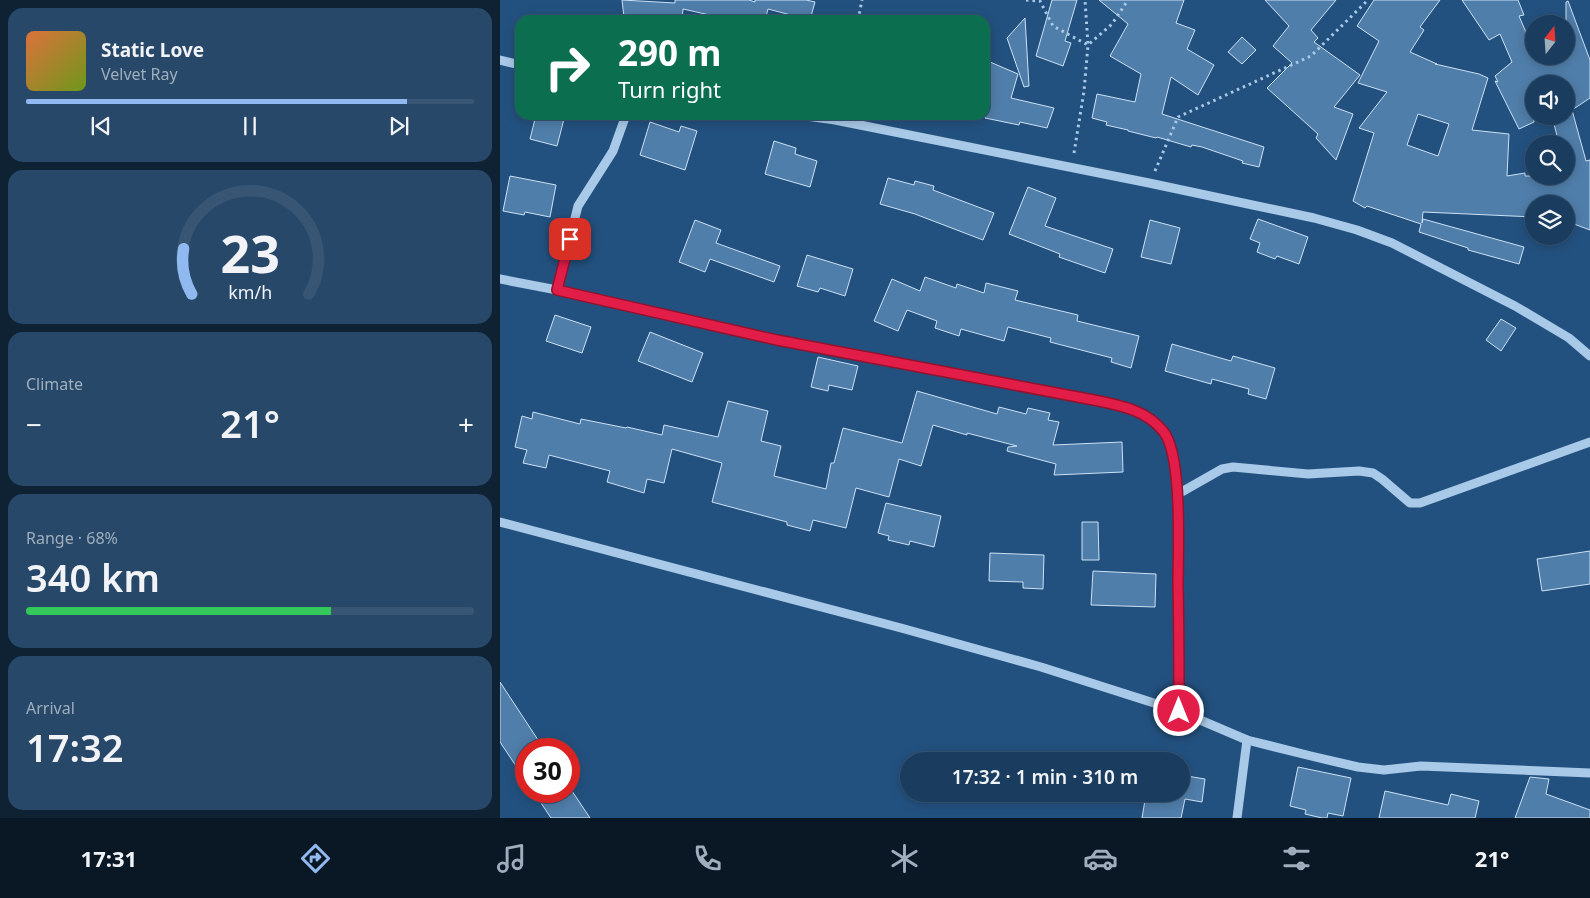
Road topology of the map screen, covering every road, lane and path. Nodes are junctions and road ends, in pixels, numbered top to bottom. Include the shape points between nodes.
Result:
1 (862, 0) edge
2 (1026, 0) edge
3 (1085, 0) edge
4 (1128, 0) edge
5 (1368, 0) edge
6 (859, 15) edge
7 (1088, 45) junction
8 (500, 60) edge
9 (515, 64) edge
10 (624, 120) edge
11 (835, 120) edge
12 (1071, 168) junction
13 (1149, 183) junction
14 (500, 279) edge
15 (557, 290) junction
16 (1590, 356) edge
17 (1590, 442) edge
18 (1178, 494) junction
19 (500, 522) edge
20 (1179, 711) junction
21 (1247, 740) junction
22 (1590, 773) edge
23 (1237, 818) edge

1 - 6 path
2 - 7 path via 1040,1 1053,26
3 - 7 path
4 - 7 path via 1112,24
5 - 13 path via 1311,56 1178,117
7 - 12 path
8 - 9 street
10 - 15 street via 613,151 578,206
11 - 12 street
12 - 13 street
13 - 16 street via 1314,218 1392,243 1515,306 1569,338
14 - 15 street
15 - 18 street via 777,340 1123,406 1147,416 1164,432 1173,453
17 - 18 street via 1420,503 1410,503 1373,473 1359,471 1308,474 1233,467 1222,469
18 - 20 street
19 - 20 street via 1042,667
20 - 21 street
21 - 22 street via 1349,765 1384,770 1422,766
21 - 23 street

